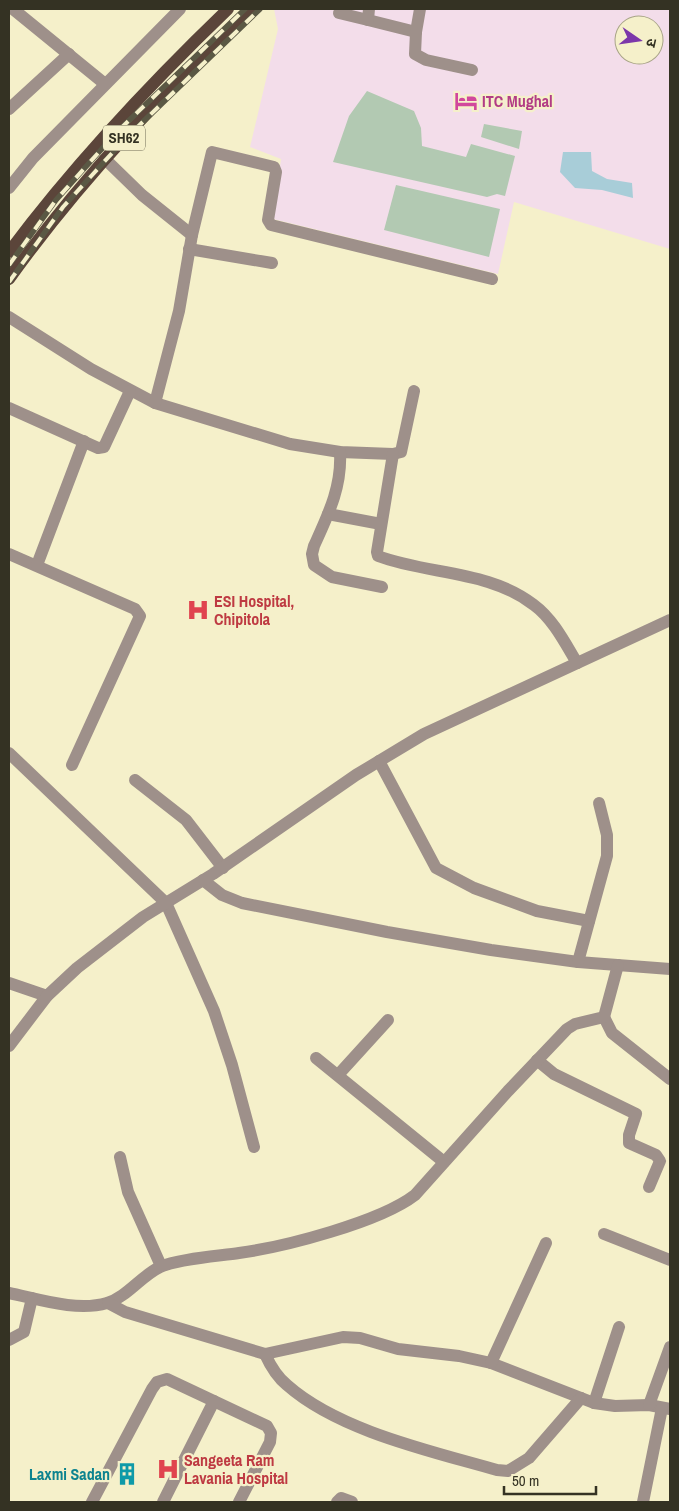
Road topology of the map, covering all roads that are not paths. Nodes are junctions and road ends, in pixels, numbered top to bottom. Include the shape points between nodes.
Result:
1 (13, 9) edge
2 (180, 9) edge
3 (228, 9) edge
4 (252, 9) edge
5 (420, 9) edge
6 (339, 13) dead end
7 (369, 14) edge
8 (416, 32) junction
9 (69, 54) junction
10 (472, 70) dead end
11 (105, 84) junction
12 (10, 106) edge
13 (105, 159) junction
14 (9, 188) edge
15 (192, 235) junction
16 (189, 249) junction
17 (9, 252) edge
18 (272, 263) dead end
19 (9, 279) edge
20 (492, 279) dead end
21 (9, 317) edge
22 (130, 391) junction
23 (414, 391) dead end
24 (156, 403) junction
25 (9, 408) edge
26 (84, 441) junction
27 (340, 452) junction
28 (393, 454) junction
29 (328, 514) junction
30 (382, 524) junction
31 (9, 554) edge
32 (37, 565) junction
33 (382, 587) dead end
34 (670, 620) edge
35 (577, 663) junction
36 (9, 754) edge
37 (379, 761) junction
38 (72, 764) dead end
39 (135, 780) dead end
40 (599, 803) dead end
41 (223, 868) junction
42 (203, 880) junction
43 (166, 903) junction
44 (589, 922) junction
45 (578, 962) junction
46 (618, 965) junction
47 (670, 969) edge
48 (9, 983) edge
49 (47, 996) junction
50 (604, 1017) junction
51 (388, 1020) dead end
52 (9, 1046) edge
53 (316, 1058) dead end
54 (537, 1060) junction
55 (338, 1074) junction
56 (670, 1079) edge
57 (254, 1147) dead end
58 (120, 1157) dead end
59 (444, 1162) junction
60 (648, 1187) dead end
61 (604, 1234) dead end
62 (546, 1243) dead end
63 (670, 1260) edge
64 (161, 1266) junction
65 (9, 1293) edge
66 (32, 1298) junction
67 (108, 1303) junction
68 (619, 1327) dead end
69 (9, 1340) edge
70 (670, 1347) edge
71 (265, 1354) junction
72 (491, 1363) junction
73 (581, 1398) junction
74 (214, 1401) junction
75 (594, 1403) junction
76 (649, 1405) junction
77 (666, 1409) edge
78 (92, 1502) edge
79 (164, 1502) edge
80 (239, 1502) edge
81 (337, 1502) edge
82 (352, 1502) edge
83 (643, 1502) edge

1 - 9 street
2 - 11 street
3 - 17 main road, SH62 via 94,148
4 - 13 main road, SH62 via 198,59
5 - 8 street
6 - 7 street
7 - 8 street
8 - 10 street via 414,48 420,58
9 - 11 street
9 - 12 street
11 - 14 street via 33,158
13 - 15 street via 142,195
13 - 19 main road, SH62 via 46,227
15 - 16 street
15 - 20 street via 209,157 215,151 274,166 276,172 268,220 271,225
16 - 18 street
16 - 24 street via 179,311
21 - 22 street
22 - 24 street
22 - 26 street via 106,446 98,448
23 - 28 street via 402,450
24 - 27 street via 290,444
25 - 26 street
26 - 32 street
27 - 28 street
27 - 29 street via 338,490
28 - 30 street
29 - 30 street
29 - 33 street via 314,546 314,565 332,576
30 - 35 street via 378,556 485,581 520,595 544,614
31 - 32 street
32 - 38 street via 135,609 140,616
34 - 35 street
35 - 37 street via 424,734
36 - 43 street
37 - 41 street
37 - 44 street via 436,868 474,888 537,911
39 - 41 street via 186,820
40 - 44 street via 607,835 607,856
41 - 42 street
42 - 43 street
42 - 45 street via 222,895 242,903 387,932
43 - 49 street via 77,968
43 - 57 street via 214,1011
44 - 45 street
45 - 46 street
46 - 47 street
46 - 50 street
48 - 49 street
49 - 52 street
50 - 54 street via 566,1029
50 - 56 street via 612,1033
51 - 55 street
53 - 55 street
54 - 59 street
54 - 60 street via 554,1074 636,1114 629,1135 630,1144 656,1155 660,1161
55 - 59 street
58 - 64 street via 128,1192
59 - 64 street via 415,1195 390,1210 269,1247
61 - 63 street
62 - 72 street
64 - 67 street
65 - 66 street
66 - 67 street via 78,1305
66 - 69 street via 27,1327
67 - 71 street via 125,1312
68 - 75 street
70 - 76 street
71 - 72 street via 343,1337
71 - 73 street via 285,1384 335,1415 411,1446 497,1470 508,1471 529,1458
72 - 73 street
73 - 75 street
74 - 78 street via 167,1379 157,1382
74 - 79 street
74 - 80 street via 262,1422 271,1433 270,1442
75 - 76 street
76 - 77 street
77 - 83 street
81 - 82 street via 341,1498

